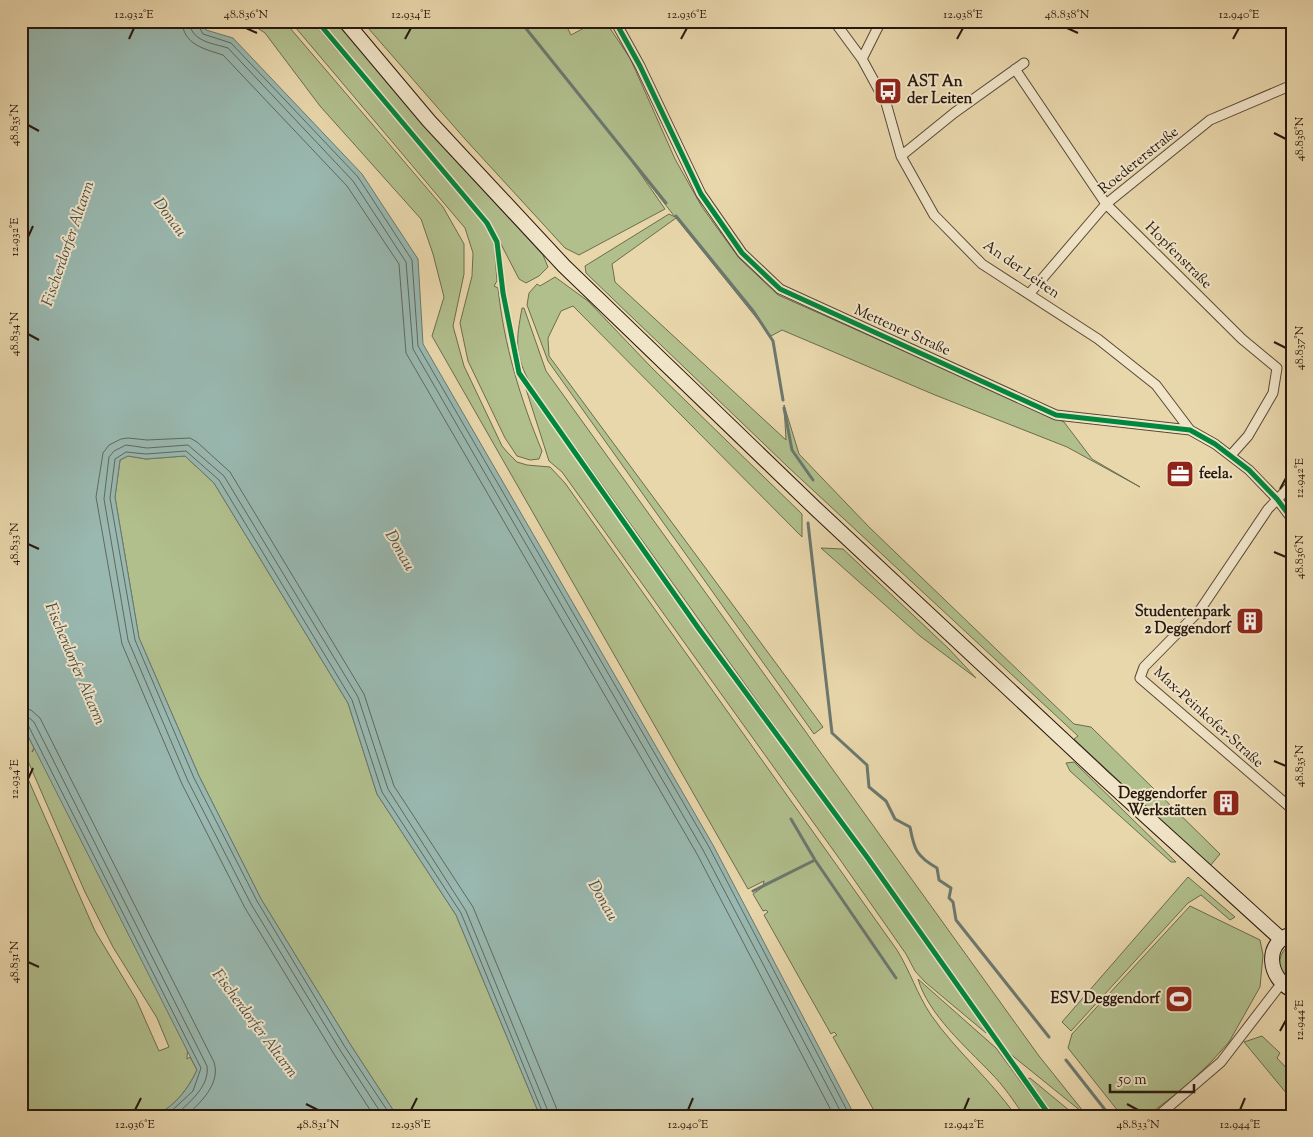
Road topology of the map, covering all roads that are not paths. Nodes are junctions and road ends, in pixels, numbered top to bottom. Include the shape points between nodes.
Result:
1 (345, 21) edge
2 (615, 21) edge
3 (834, 21) edge
4 (881, 21) edge
5 (862, 59) junction
6 (1024, 63) dead end
7 (1015, 68) junction
8 (1292, 84) edge
9 (901, 156) junction
10 (1106, 204) junction
11 (1030, 293) junction
12 (1190, 430) junction
13 (1231, 456) junction
14 (1292, 484) edge
15 (1277, 499) junction
16 (1292, 519) edge
17 (1292, 810) edge
18 (1286, 937) edge
19 (1286, 987) edge
20 (1158, 1116) edge

1 - 18 main road via 429,121 564,266 1104,778
2 - 12 street, Mettener Straße via 702,194 742,253 780,289 1056,415
3 - 5 street, An der Leiten
4 - 5 street
5 - 9 street, An der Leiten via 886,103
6 - 7 street
7 - 9 street
7 - 10 street, Hopfenstraße
8 - 10 street, Roedererstraße via 1210,120
9 - 11 street, An der Leiten via 934,215 982,264
10 - 11 street, Roedererstraße
10 - 13 street, Hopfenstraße via 1242,339 1276,368 1273,393 1248,436
11 - 12 street, An der Leiten via 1098,339 1156,385
12 - 13 street, Mettener Straße
13 - 15 street, Mettener Straße
14 - 15 street
15 - 16 street, Mettener Straße
15 - 17 street, Max-Peinkofer-Straße via 1200,610 1144,667 1140,678
18 - 19 main road via 1273,952 1271,963 1274,974
19 - 20 street via 1221,1062

